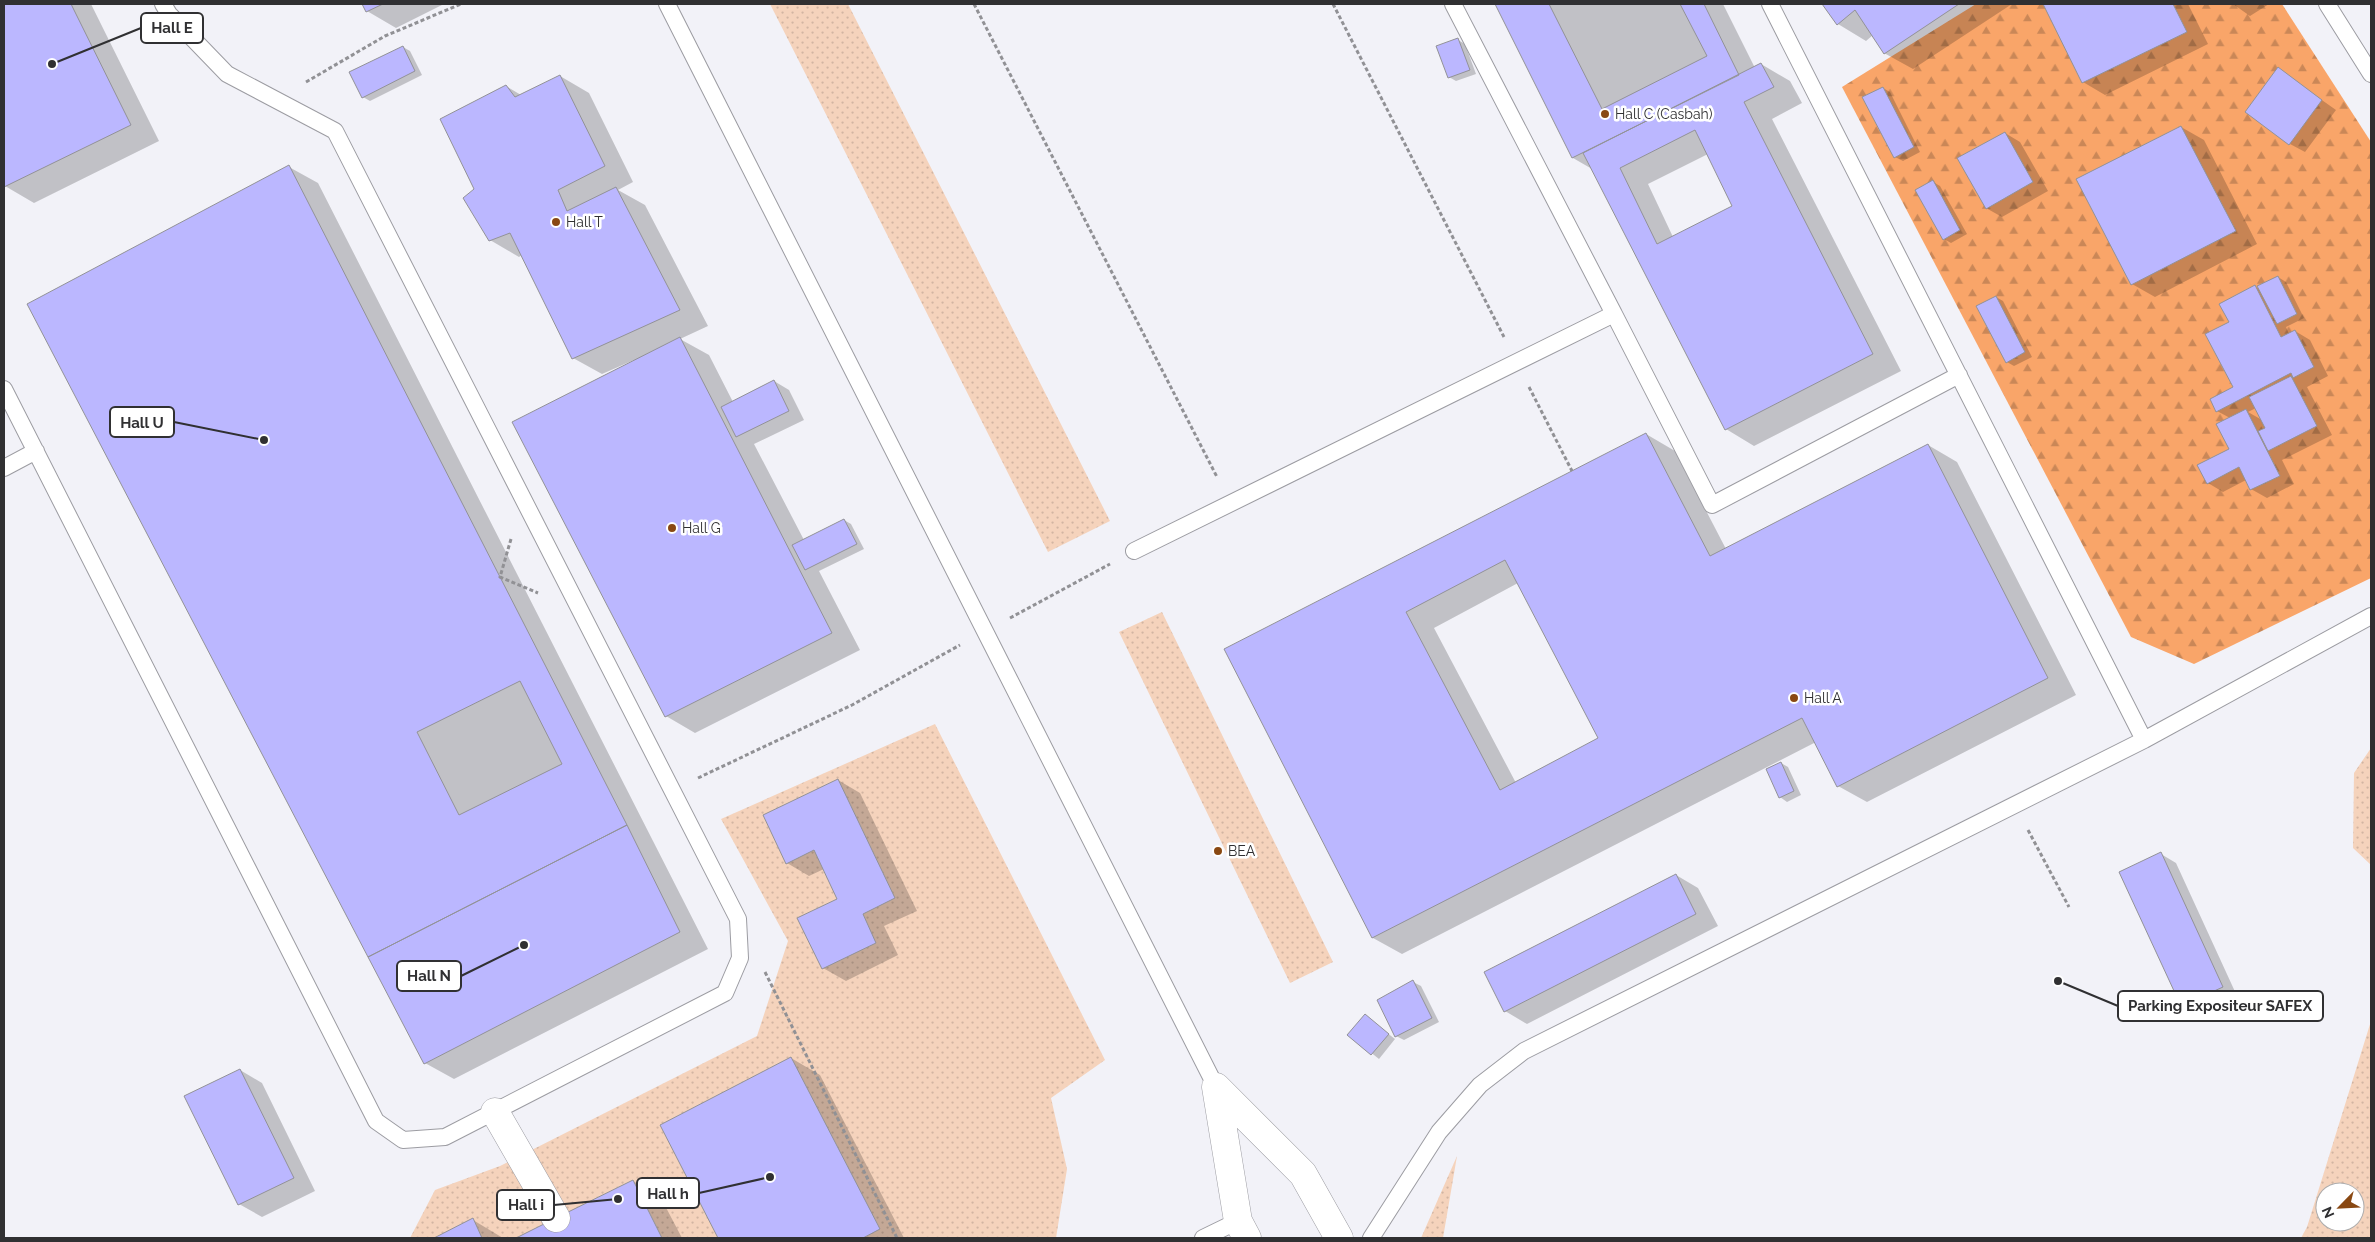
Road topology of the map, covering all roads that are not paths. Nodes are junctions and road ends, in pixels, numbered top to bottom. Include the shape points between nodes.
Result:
1 (163, 4) edge
2 (667, 4) edge
3 (1453, 4) edge
4 (1770, 4) edge
5 (2328, 4) edge
6 (2371, 74) edge
7 (1614, 314) junction
8 (1959, 375) junction
9 (4, 389) edge
10 (36, 451) junction
11 (4, 468) edge
12 (1134, 551) road end
13 (2371, 616) edge
14 (2144, 740) junction
15 (1216, 1087) junction
16 (495, 1112) junction
17 (1249, 1118) junction
18 (1224, 1133) junction
19 (556, 1218) dead end
20 (1242, 1230) edge
21 (1203, 1238) edge
22 (1339, 1238) edge
23 (1371, 1238) edge

1 - 16 lane via 227,74 335,131 738,919 740,958 725,993
2 - 15 lane
3 - 7 lane
4 - 8 lane
5 - 6 lane
7 - 8 lane via 1712,505
7 - 12 lane
8 - 14 lane
9 - 10 lane
10 - 11 lane
10 - 16 lane via 376,1121 403,1140 445,1138
13 - 14 lane
14 - 23 lane via 1524,1051 1480,1085 1439,1132
15 - 17 street
15 - 18 street
16 - 19 street
17 - 18 street
17 - 22 street via 1303,1174
18 - 20 street
20 - 21 lane

